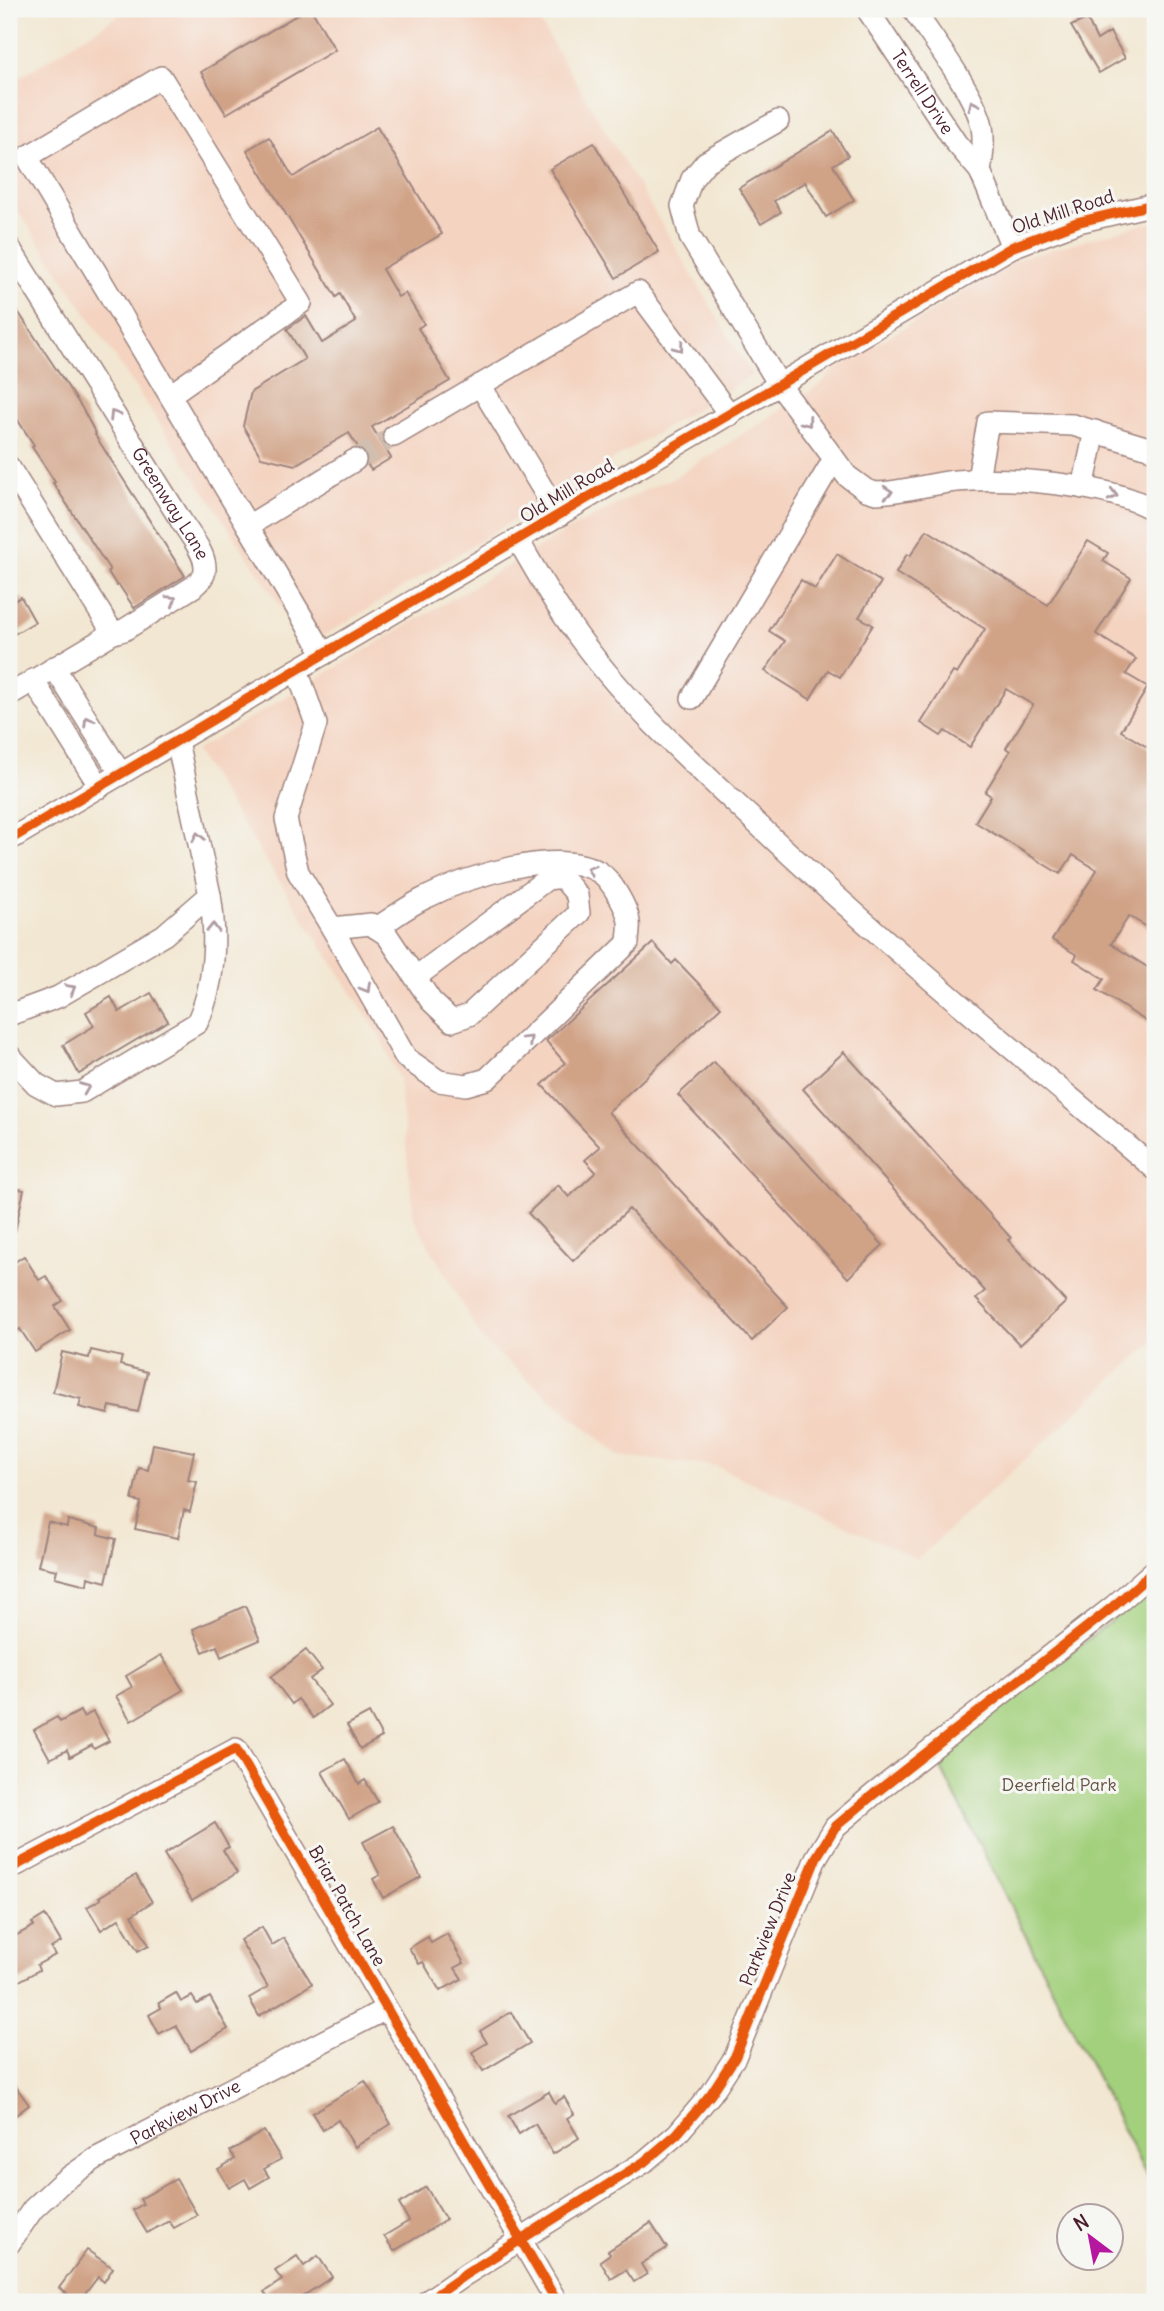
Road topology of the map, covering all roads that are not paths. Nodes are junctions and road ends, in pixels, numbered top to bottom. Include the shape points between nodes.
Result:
1 (867, 9) edge
2 (913, 9) edge
3 (778, 121) dead end
4 (980, 171) junction
5 (1155, 204) edge
6 (9, 247) edge
7 (1012, 247) junction
8 (480, 385) junction
9 (780, 386) junction
10 (170, 395) junction
11 (730, 415) junction
12 (1095, 432) junction
13 (394, 436) tunnel mouth
14 (1155, 450) edge
15 (834, 458) junction
16 (355, 460) tunnel mouth
17 (9, 467) edge
18 (978, 479) junction
19 (1083, 488) junction
20 (1155, 511) edge
21 (559, 516) junction
22 (248, 526) junction
23 (518, 540) junction
24 (113, 634) junction
25 (324, 654) junction
26 (54, 667) junction
27 (297, 670) junction
28 (33, 680) junction
29 (9, 695) edge
30 (692, 698) dead end
31 (177, 741) junction
32 (121, 774) junction
33 (100, 787) junction
34 (9, 840) edge
35 (210, 895) junction
36 (332, 928) junction
37 (376, 928) junction
38 (415, 977) junction
39 (9, 1015) edge
40 (9, 1055) edge
41 (1155, 1170) edge
42 (1155, 1570) edge
43 (9, 1869) edge
44 (386, 2009) junction
45 (521, 2240) junction
46 (9, 2244) edge
47 (426, 2302) edge
48 (557, 2302) edge

1 - 4 street, Terrell Drive via 956,143
4 -> 2 street, Terrell Drive via 981,124 973,101
3 - 9 street via 706,162 692,179 682,206 690,237
4 - 7 street, Terrell Drive
5 - 7 street, Old Mill Road via 1078,222
24 -> 6 street, Greenway Lane via 193,587 205,570 202,557
7 - 9 street, Old Mill Road
8 -> 11 street via 638,292
8 - 13 street
8 - 21 street
9 - 11 street, Old Mill Road
9 -> 15 street
10 - 10 street via 27,157 161,76 301,303
10 - 22 street
11 - 21 street, Old Mill Road
12 - 14 street
12 - 18 street via 1073,425 988,422
12 - 19 street
15 -> 18 street via 847,476 876,493
15 - 30 street
16 - 22 street
17 - 24 street
18 - 19 street
19 -> 20 street via 1142,503
21 - 23 street, Old Mill Road
22 - 25 street
23 - 25 street, Old Mill Road
23 - 41 street via 570,626 662,733 798,863
24 - 26 street, Greenway Lane
25 - 27 street, Old Mill Road
26 - 28 street, Greenway Lane
32 -> 26 street
27 - 31 street, Old Mill Road
27 - 36 street via 316,724 286,819 298,872
28 - 29 street, Greenway Lane
28 - 33 street
31 - 32 street, Old Mill Road
35 -> 31 street
32 - 33 street, Old Mill Road
33 - 34 street, Old Mill Road
39 -> 35 street via 58,997 164,936
40 -> 35 street via 36,1084 56,1095 82,1092 197,1023 212,973
36 - 37 street via 370,924
36 -> 37 street via 406,1058 439,1081 466,1085 487,1079 628,943 629,920 600,872 577,864 545,863 503,868 427,897
37 - 38 street via 387,934
38 - 38 street via 452,1021 469,1015 579,914 577,895 562,877 547,879
42 - 45 street, Parkview Drive via 835,1827 816,1858 735,2057 711,2094 677,2134 644,2162
43 - 44 street, Briar Patch Lane via 236,1749
44 - 45 street, Briar Patch Lane
44 - 46 street, Parkview Drive via 95,2159 33,2209
45 - 47 street, Parkview Drive
45 - 48 street, Briar Patch Lane

